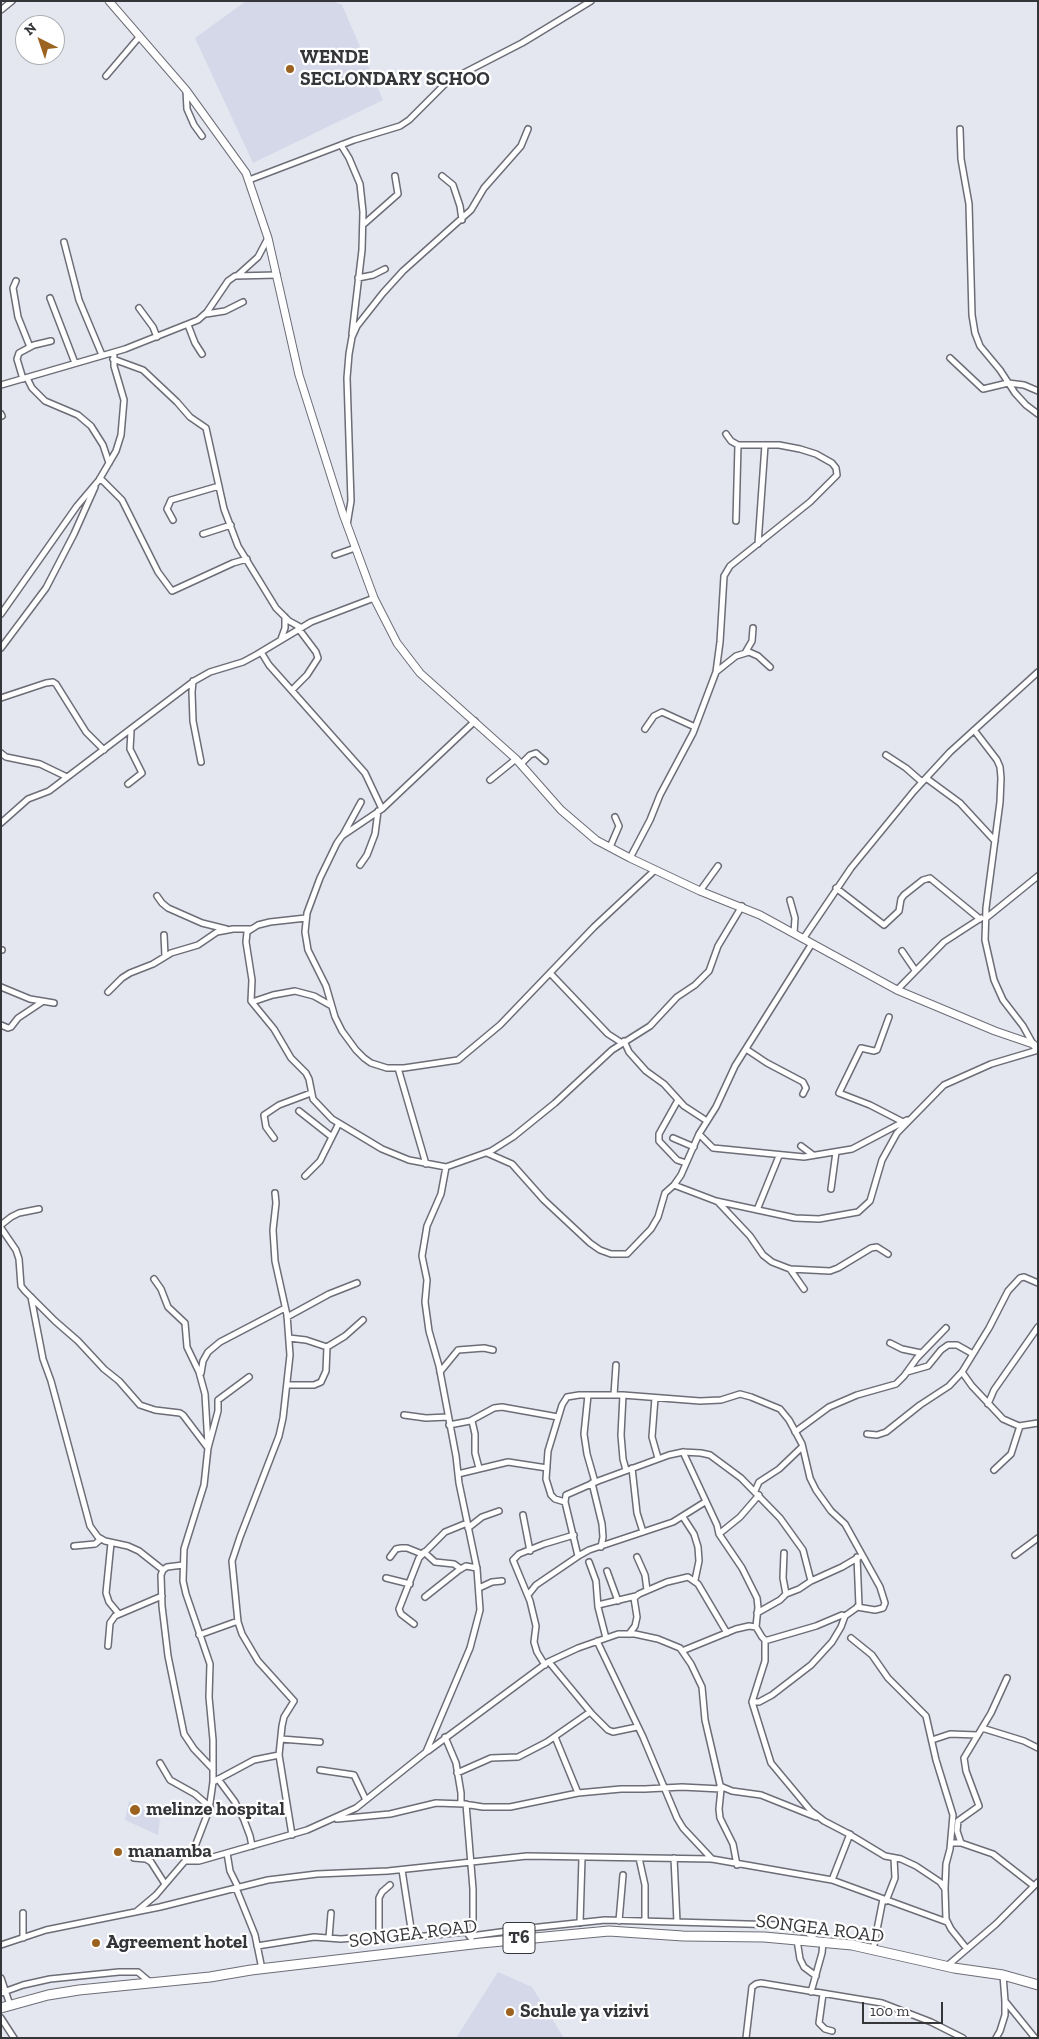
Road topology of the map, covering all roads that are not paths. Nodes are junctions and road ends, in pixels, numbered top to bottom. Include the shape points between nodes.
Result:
1 (12, 1) edge
2 (109, 1) edge
3 (591, 1) edge
4 (1, 10) edge
5 (140, 36) junction
6 (106, 76) dead end
7 (186, 90) junction
8 (528, 129) dead end
9 (960, 129) dead end
10 (202, 136) dead end
11 (341, 145) junction
12 (395, 176) dead end
13 (442, 176) dead end
14 (249, 180) junction
15 (462, 220) junction
16 (364, 224) junction
17 (268, 238) junction
18 (64, 242) dead end
19 (385, 269) dead end
20 (277, 275) junction
21 (237, 276) junction
22 (358, 278) junction
23 (16, 281) dead end
24 (50, 298) dead end
25 (243, 302) dead end
26 (139, 308) dead end
27 (206, 314) junction
28 (188, 325) junction
29 (157, 337) junction
30 (352, 338) junction
31 (51, 341) dead end
32 (30, 347) junction
33 (115, 352) junction
34 (202, 354) dead end
35 (102, 355) junction
36 (113, 358) junction
37 (950, 358) dead end
38 (75, 363) junction
39 (25, 378) junction
40 (1008, 383) junction
41 (1, 385) edge
42 (1038, 391) edge
43 (1038, 414) edge
44 (726, 434) dead end
45 (738, 445) junction
46 (764, 445) junction
47 (109, 463) junction
48 (99, 480) junction
49 (218, 486) junction
50 (173, 520) dead end
51 (736, 521) dead end
52 (230, 525) junction
53 (347, 525) junction
54 (203, 534) dead end
55 (758, 544) junction
56 (355, 548) junction
57 (335, 555) dead end
58 (247, 559) junction
59 (374, 598) junction
60 (1, 614) edge
61 (285, 617) junction
62 (299, 628) junction
63 (753, 628) dead end
64 (280, 639) junction
65 (1, 648) edge
66 (261, 652) junction
67 (745, 653) junction
68 (770, 667) dead end
69 (716, 672) junction
70 (1038, 672) edge
71 (193, 681) junction
72 (292, 690) junction
73 (1, 698) edge
74 (475, 721) junction
75 (695, 727) junction
76 (645, 729) dead end
77 (974, 730) junction
78 (131, 731) junction
79 (104, 750) junction
80 (1, 753) edge
81 (886, 755) dead end
82 (518, 761) junction
83 (201, 762) dead end
84 (545, 762) dead end
85 (67, 777) junction
86 (490, 780) dead end
87 (924, 780) junction
88 (128, 784) dead end
89 (361, 802) dead end
90 (380, 810) junction
91 (615, 816) dead end
92 (1, 824) edge
93 (343, 836) junction
94 (995, 841) junction
95 (610, 847) junction
96 (630, 858) junction
97 (360, 865) dead end
98 (718, 866) dead end
99 (654, 870) junction
100 (1037, 875) edge
101 (836, 888) junction
102 (700, 891) junction
103 (157, 896) dead end
104 (790, 900) dead end
105 (742, 906) junction
106 (306, 918) junction
107 (984, 918) junction
108 (250, 929) junction
109 (227, 930) junction
110 (794, 933) junction
111 (164, 935) dead end
112 (803, 939) junction
113 (812, 945) junction
114 (902, 950) dead end
115 (165, 956) junction
116 (915, 970) junction
117 (550, 973) junction
118 (1, 987) edge
119 (896, 990) junction
120 (108, 992) dead end
121 (42, 1002) junction
122 (252, 1002) junction
123 (54, 1004) dead end
124 (330, 1005) junction
125 (889, 1017) dead end
126 (1, 1025) edge
127 (623, 1042) junction
128 (1036, 1048) edge
129 (746, 1049) junction
130 (398, 1068) junction
131 (311, 1094) junction
132 (803, 1094) dead end
133 (678, 1100) junction
134 (299, 1111) dead end
135 (910, 1119) junction
136 (707, 1121) junction
137 (902, 1122) junction
138 (339, 1123) junction
139 (700, 1134) junction
140 (332, 1137) junction
141 (274, 1138) dead end
142 (673, 1138) dead end
143 (801, 1146) dead end
144 (694, 1147) junction
145 (836, 1152) junction
146 (487, 1153) junction
147 (779, 1156) junction
148 (813, 1156) junction
149 (686, 1163) junction
150 (426, 1164) junction
151 (446, 1167) junction
152 (306, 1176) dead end
153 (674, 1185) junction
154 (831, 1189) dead end
155 (275, 1193) dead end
156 (716, 1201) junction
157 (39, 1209) dead end
158 (757, 1210) junction
159 (1, 1227) edge
160 (888, 1254) dead end
161 (790, 1270) junction
162 (154, 1279) dead end
163 (357, 1283) dead end
164 (1038, 1283) edge
165 (804, 1289) dead end
166 (31, 1297) junction
167 (285, 1308) junction
168 (287, 1317) junction
169 (363, 1320) dead end
170 (946, 1328) dead end
171 (1038, 1328) edge
172 (289, 1338) junction
173 (890, 1343) dead end
174 (327, 1348) junction
175 (493, 1350) dead end
176 (921, 1353) junction
177 (973, 1354) junction
178 (616, 1365) dead end
179 (440, 1372) junction
180 (907, 1372) junction
181 (962, 1372) junction
182 (200, 1376) junction
183 (248, 1377) dead end
184 (287, 1385) junction
185 (588, 1395) junction
186 (614, 1395) junction
187 (623, 1396) junction
188 (655, 1398) junction
189 (988, 1404) junction
190 (404, 1415) dead end
191 (448, 1417) junction
192 (558, 1417) junction
193 (472, 1420) junction
194 (1038, 1423) edge
195 (449, 1425) junction
196 (1020, 1426) junction
197 (795, 1432) junction
198 (867, 1434) dead end
199 (208, 1448) junction
200 (802, 1448) junction
201 (683, 1452) junction
202 (658, 1458) junction
203 (480, 1468) junction
204 (547, 1468) junction
205 (629, 1469) junction
206 (994, 1470) dead end
207 (458, 1474) junction
208 (594, 1483) junction
209 (757, 1493) junction
210 (565, 1502) junction
211 (705, 1502) junction
212 (498, 1511) dead end
213 (523, 1515) dead end
214 (683, 1517) junction
215 (467, 1525) junction
216 (642, 1532) junction
217 (719, 1534) junction
218 (574, 1535) junction
219 (1038, 1538) edge
220 (101, 1539) junction
221 (111, 1543) junction
222 (74, 1546) dead end
223 (601, 1546) junction
224 (530, 1551) junction
225 (423, 1553) junction
226 (784, 1553) dead end
227 (864, 1555) junction
228 (1015, 1555) dead end
229 (578, 1556) junction
230 (390, 1557) dead end
231 (858, 1557) junction
232 (637, 1558) dead end
233 (589, 1562) dead end
234 (183, 1565) junction
235 (477, 1568) junction
236 (461, 1569) junction
237 (163, 1570) junction
238 (607, 1571) dead end
239 (386, 1578) dead end
240 (694, 1580) junction
241 (811, 1580) junction
242 (502, 1581) dead end
243 (410, 1584) junction
244 (479, 1588) junction
245 (647, 1590) junction
246 (786, 1594) junction
247 (528, 1595) junction
248 (162, 1596) junction
249 (636, 1596) junction
250 (425, 1597) dead end
251 (618, 1601) junction
252 (598, 1604) junction
253 (857, 1607) junction
254 (757, 1613) junction
255 (119, 1614) junction
256 (845, 1616) junction
257 (238, 1621) junction
258 (414, 1624) dead end
259 (756, 1627) junction
260 (727, 1633) junction
261 (629, 1634) junction
262 (199, 1635) junction
263 (606, 1638) junction
264 (852, 1638) dead end
265 (765, 1640) junction
266 (596, 1641) junction
267 (108, 1646) dead end
268 (682, 1652) junction
269 (547, 1663) junction
270 (1007, 1678) dead end
271 (752, 1702) junction
272 (590, 1712) junction
273 (637, 1727) junction
274 (982, 1728) junction
275 (977, 1735) junction
276 (445, 1737) junction
277 (554, 1737) junction
278 (281, 1739) junction
279 (932, 1740) junction
280 (320, 1742) dead end
281 (1038, 1748) edge
282 (426, 1752) junction
283 (279, 1755) junction
284 (160, 1763) dead end
285 (213, 1769) junction
286 (320, 1770) dead end
287 (457, 1773) junction
288 (216, 1781) junction
289 (664, 1787) junction
290 (720, 1788) junction
291 (578, 1793) junction
292 (366, 1800) junction
293 (463, 1804) junction
294 (210, 1807) junction
295 (819, 1817) junction
296 (332, 1820) junction
297 (850, 1834) junction
298 (292, 1835) junction
299 (951, 1843) junction
300 (961, 1843) junction
301 (252, 1846) junction
302 (228, 1852) junction
303 (134, 1858) dead end
304 (582, 1858) junction
305 (639, 1858) junction
306 (674, 1858) junction
307 (894, 1858) junction
308 (712, 1859) junction
309 (185, 1861) junction
310 (471, 1862) junction
311 (737, 1864) junction
312 (402, 1870) junction
313 (623, 1875) dead end
314 (832, 1880) junction
315 (165, 1884) junction
316 (390, 1885) dead end
317 (1036, 1886) edge
318 (237, 1888) junction
319 (945, 1889) junction
320 (884, 1900) junction
321 (136, 1911) junction
322 (23, 1913) dead end
323 (331, 1913) dead end
324 (619, 1921) junction
325 (645, 1921) junction
326 (677, 1922) junction
327 (947, 1922) junction
328 (580, 1923) junction
329 (412, 1933) junction
330 (379, 1936) junction
331 (23, 1938) junction
332 (329, 1938) junction
333 (472, 1939) junction
334 (797, 1940) junction
335 (820, 1942) junction
336 (1, 1945) edge
337 (257, 1946) junction
338 (967, 1949) junction
339 (873, 1950) junction
340 (948, 1966) junction
341 (262, 1969) junction
342 (816, 1976) junction
343 (1003, 1976) junction
344 (1, 1978) edge
345 (151, 1983) junction
346 (1038, 1985) edge
347 (4, 1992) edge
348 (811, 1992) junction
349 (823, 1994) junction
350 (1006, 2001) junction
351 (6, 2006) edge
352 (1, 2018) edge
353 (832, 2031) dead end
354 (14, 2038) edge
355 (746, 2038) edge
356 (963, 2038) edge
357 (996, 2038) edge
358 (1035, 2038) edge

1 - 4 street
2 - 5 street
3 - 11 street via 445,84 400,126
5 - 6 street
5 - 7 street
7 - 10 street via 187,109
7 - 14 street
8 - 15 street via 521,146 484,188
9 - 40 street via 961,159 969,204 972,315 980,346
11 - 14 street
11 - 16 street via 360,184
12 - 16 street via 398,194
13 - 15 street via 453,185
14 - 17 street
15 - 30 street via 396,278 364,316
16 - 22 street
17 - 20 street
17 - 21 street via 258,257
18 - 35 street via 79,300
19 - 22 street
20 - 21 street
20 - 53 street via 299,375
21 - 27 street via 228,281
22 - 30 street
23 - 32 street via 13,288 18,317
24 - 38 street
25 - 27 street via 225,311
26 - 29 street via 154,327
27 - 28 street
28 - 29 street
28 - 34 street
29 - 33 street
30 - 53 street via 347,378 351,501
31 - 32 street
32 - 39 street via 16,356
33 - 35 street
33 - 36 street
35 - 38 street
36 - 47 street via 124,400 121,435
36 - 49 street via 143,370 190,417 206,428
37 - 40 street via 983,389
38 - 39 street
39 - 41 street
39 - 47 street via 44,401 78,415 91,426
40 - 42 street
40 - 43 street via 1020,400
44 - 45 street
45 - 46 street
45 - 51 street
46 - 55 street
46 - 55 street via 816,454 832,463 838,472 823,491
47 - 48 street
48 - 58 street via 122,500 170,590
48 - 60 street
48 - 65 street via 46,588
49 - 50 street via 171,500 168,509
49 - 52 street
52 - 54 street
52 - 58 street
53 - 56 street
55 - 69 street via 730,566 724,576
56 - 57 street
56 - 59 street
58 - 61 street
59 - 62 street
59 - 74 street via 408,658 436,688
61 - 62 street
61 - 64 street
62 - 64 street
62 - 72 street via 318,658
63 - 67 street via 752,641
64 - 66 street
66 - 71 street
66 - 72 street
67 - 68 street via 754,653
67 - 69 street
69 - 75 street
70 - 77 street
71 - 78 street
71 - 83 street via 194,721
72 - 90 street via 365,773
73 - 79 street via 53,682 86,732
74 - 82 street
74 - 90 street
75 - 76 street via 662,712 654,716
75 - 96 street
77 - 87 street
77 - 94 street via 1000,766
78 - 79 street
78 - 88 street via 130,748 142,773
79 - 85 street
80 - 85 street via 40,764
81 - 87 street
82 - 84 street via 533,753
82 - 86 street
82 - 95 street via 561,810 596,840
85 - 92 street via 49,791 28,799
87 - 94 street via 937,784 960,803
87 - 101 street
89 - 93 street
90 - 93 street
90 - 97 street via 375,834
91 - 95 street via 619,826
93 - 106 street via 312,895
94 - 107 street
95 - 96 street
96 - 99 street
98 - 102 street
99 - 102 street
99 - 117 street
100 - 107 street
101 - 107 street via 884,925 899,912 904,895 930,878
101 - 112 street
102 - 105 street
103 - 109 street via 168,908
104 - 110 street
105 - 110 street
105 - 127 street via 718,946 708,971 650,1026
106 - 108 street via 270,922
106 - 124 street via 306,942 326,986
107 - 116 street via 944,942
107 - 128 street via 985,940 994,980 1003,1000
108 - 109 street
108 - 122 street via 246,942
109 - 115 street
110 - 112 street
111 - 115 street
112 - 113 street
113 - 119 street
113 - 129 street
114 - 116 street
115 - 120 street via 122,978
116 - 119 street
117 - 127 street via 608,1034
117 - 130 street via 500,1025 458,1060
118 - 121 street
119 - 128 street
121 - 123 street
121 - 126 street via 18,1018 11,1027
122 - 124 street via 295,992 314,996
122 - 131 street via 306,1074
124 - 130 street via 342,1031 364,1058 377,1065
125 - 137 street via 877,1050 861,1048 839,1093
127 - 133 street via 646,1071
127 - 146 street via 514,1137
128 - 135 street via 944,1085
129 - 132 street via 803,1082 806,1088
129 - 136 street
130 - 150 street
131 - 138 street via 323,1111
131 - 141 street via 279,1105 264,1115 266,1127
133 - 136 street
133 - 149 street via 659,1134 659,1142 677,1160
134 - 140 street
135 - 137 street
135 - 158 street via 897,1132 886,1151 870,1201 858,1212 819,1219 794,1218
136 - 139 street
137 - 145 street via 852,1149
138 - 140 street
138 - 150 street via 382,1149
139 - 144 street
139 - 147 street via 713,1148
140 - 152 street via 320,1161
142 - 144 street
143 - 148 street
144 - 149 street
145 - 148 street
145 - 154 street
146 - 151 street
146 - 153 street via 512,1164 544,1200 590,1243 600,1250 621,1255 631,1251 651,1229 665,1193
147 - 148 street
147 - 158 street
149 - 153 street
150 - 151 street
151 - 179 street via 441,1194 427,1226 422,1256 427,1280 424,1302
153 - 156 street
155 - 167 street via 275,1261
156 - 158 street
156 - 161 street via 750,1236 763,1255
157 - 159 street via 11,1217
159 - 166 street via 16,1250 21,1286
160 - 161 street via 877,1247 830,1271
161 - 165 street
162 - 182 street via 168,1306 185,1323 187,1347
163 - 168 street
164 - 177 street via 1020,1278 1008,1291
166 - 199 street via 140,1405 184,1415
166 - 220 street via 43,1359 52,1381 90,1526
167 - 168 street
167 - 182 street via 220,1342 208,1352
168 - 172 street
169 - 174 street
170 - 176 street
171 - 189 street via 994,1390
172 - 174 street
172 - 184 street
173 - 176 street
174 - 184 street via 326,1371 321,1382
175 - 179 street via 458,1350
176 - 180 street
177 - 180 street via 957,1345 948,1345 928,1366
177 - 181 street
178 - 186 street
179 - 191 street
180 - 197 street via 896,1384 828,1407
181 - 189 street
181 - 198 street via 895,1426 877,1436
182 - 199 street via 206,1394
183 - 199 street via 218,1400 217,1420
184 - 257 street via 284,1418 232,1561
185 - 186 street
185 - 192 street via 567,1397
185 - 208 street via 584,1434
186 - 187 street
187 - 188 street
187 - 205 street via 621,1435 623,1459
188 - 197 street via 715,1401 740,1394 780,1409
188 - 202 street via 652,1428
189 - 196 street via 1003,1419
190 - 191 street
191 - 195 street
192 - 193 street via 502,1407
192 - 204 street via 548,1451
193 - 195 street
193 - 203 street
194 - 196 street
195 - 207 street
196 - 206 street via 1011,1454
197 - 200 street
199 - 234 street via 204,1485 186,1541
200 - 209 street via 779,1470 759,1482
200 - 227 street via 816,1490 845,1524
201 - 202 street
201 - 209 street via 710,1456
201 - 211 street
202 - 205 street
203 - 204 street via 508,1462
203 - 207 street
204 - 210 street via 551,1496
205 - 208 street
205 - 216 street
207 - 215 street
208 - 210 street via 571,1492 565,1497
208 - 223 street via 602,1524
209 - 217 street via 740,1516
209 - 241 street via 803,1550
210 - 218 street
211 - 214 street
211 - 217 street
212 - 215 street
213 - 224 street
214 - 216 street
214 - 240 street via 698,1547 699,1561
215 - 225 street via 445,1532
215 - 235 street
216 - 223 street
217 - 254 street via 751,1584 757,1598
218 - 224 street
218 - 229 street
219 - 228 street
220 - 221 street
220 - 222 street via 95,1544
221 - 237 street via 139,1551
221 - 255 street via 106,1593
223 - 229 street
224 - 247 street via 519,1554 514,1560
225 - 230 street via 401,1548
225 - 236 street via 435,1562 454,1564
225 - 243 street
226 - 246 street
227 - 231 street
227 - 253 street via 885,1603 880,1609
229 - 247 street via 536,1585
231 - 241 street
231 - 253 street
232 - 245 street via 645,1575
233 - 252 street via 596,1581
234 - 237 street
234 - 262 street via 183,1581
235 - 236 street via 466,1566
235 - 244 street
236 - 250 street
237 - 248 street via 160,1579
238 - 251 street
239 - 243 street
240 - 245 street via 680,1578
240 - 260 street
241 - 246 street
242 - 244 street
243 - 258 street via 399,1609
244 - 282 street via 478,1619 470,1648
245 - 249 street
246 - 254 street
247 - 269 street via 536,1626 534,1642 537,1652
248 - 255 street
248 - 285 street via 168,1656 182,1728 194,1749
249 - 251 street
249 - 261 street via 637,1617
251 - 252 street
252 - 263 street
253 - 256 street
254 - 259 street
255 - 267 street via 110,1623
256 - 265 street
256 - 271 street via 832,1642 811,1665 772,1695
257 - 262 street
257 - 278 street via 258,1661 293,1698 294,1703 284,1718
259 - 260 street
259 - 265 street
260 - 268 street
261 - 263 street
261 - 268 street via 658,1639 680,1648
262 - 285 street via 210,1664
263 - 266 street
264 - 279 street via 872,1655 888,1678 925,1714
265 - 271 street via 765,1661
266 - 269 street
266 - 273 street
268 - 290 street via 702,1687
269 - 272 street
269 - 276 street
270 - 274 street
271 - 295 street via 771,1763
272 - 273 street via 602,1726 613,1732
272 - 277 street
273 - 289 street
274 - 275 street
274 - 281 street
275 - 279 street via 950,1734
275 - 300 street via 964,1763 980,1806 958,1821
276 - 282 street
276 - 287 street
277 - 287 street via 518,1757 490,1758
277 - 291 street
278 - 280 street
278 - 283 street
279 - 299 street via 953,1815
282 - 292 street
283 - 288 street via 254,1760
283 - 298 street
284 - 294 street via 170,1780
285 - 288 street
286 - 292 street via 354,1775
287 - 293 street
288 - 294 street
288 - 301 street via 239,1811
289 - 290 street
289 - 291 street
289 - 308 street via 683,1828
290 - 295 street via 761,1795
290 - 311 street via 720,1818 733,1844
291 - 293 street via 510,1807
292 - 296 street
293 - 296 street via 436,1803 390,1814
293 - 310 street
294 - 309 street via 194,1848
295 - 297 street
296 - 298 street
297 - 307 street via 885,1856
297 - 314 street
298 - 301 street
299 - 300 street
299 - 319 street
300 - 317 street via 993,1854
301 - 302 street
302 - 309 street via 199,1861
302 - 318 street via 230,1871
303 - 315 street via 150,1862
304 - 305 street
304 - 310 street via 527,1856
304 - 328 street
305 - 306 street
305 - 325 street via 645,1885
306 - 308 street
306 - 326 street
307 - 319 street via 916,1866
307 - 320 street via 895,1878
308 - 311 street
309 - 315 street
310 - 312 street
310 - 333 street
311 - 314 street
312 - 318 street via 317,1874 268,1880
312 - 329 street
313 - 324 street
314 - 320 street
315 - 321 street
316 - 330 street via 379,1898
317 - 338 street
318 - 321 street
318 - 337 street
319 - 327 street
320 - 327 street
320 - 339 street
321 - 331 street
322 - 331 street
323 - 332 street
324 - 325 street
324 - 328 street
325 - 326 street
326 - 335 street via 781,1925 807,1932
327 - 338 street
328 - 333 street
329 - 330 street
329 - 333 street via 415,1937 464,1932
330 - 332 street
331 - 336 street
332 - 337 street via 314,1937
333 - 334 highway, SONGEA ROAD / T6 via 609,1931
333 - 341 highway, SONGEA ROAD / T6
334 - 335 highway, SONGEA ROAD / T6
334 - 342 street via 800,1960
335 - 339 highway, SONGEA ROAD / T6
335 - 342 street
337 - 341 street
338 - 340 street
339 - 340 highway, SONGEA ROAD / T6
340 - 343 highway, SONGEA ROAD / T6
341 - 345 highway, SONGEA ROAD / T6
342 - 348 street
343 - 346 highway, SONGEA ROAD / T6
343 - 350 street
344 - 347 street
345 - 347 street via 138,1972 119,1972 50,1979
345 - 351 highway, SONGEA ROAD / T6 via 79,1990
347 - 351 street
348 - 349 street
348 - 355 street via 756,1984 750,1998
349 - 353 street via 819,2023
349 - 356 street via 882,2003
350 - 357 street via 1005,2015
350 - 358 street
352 - 354 street

